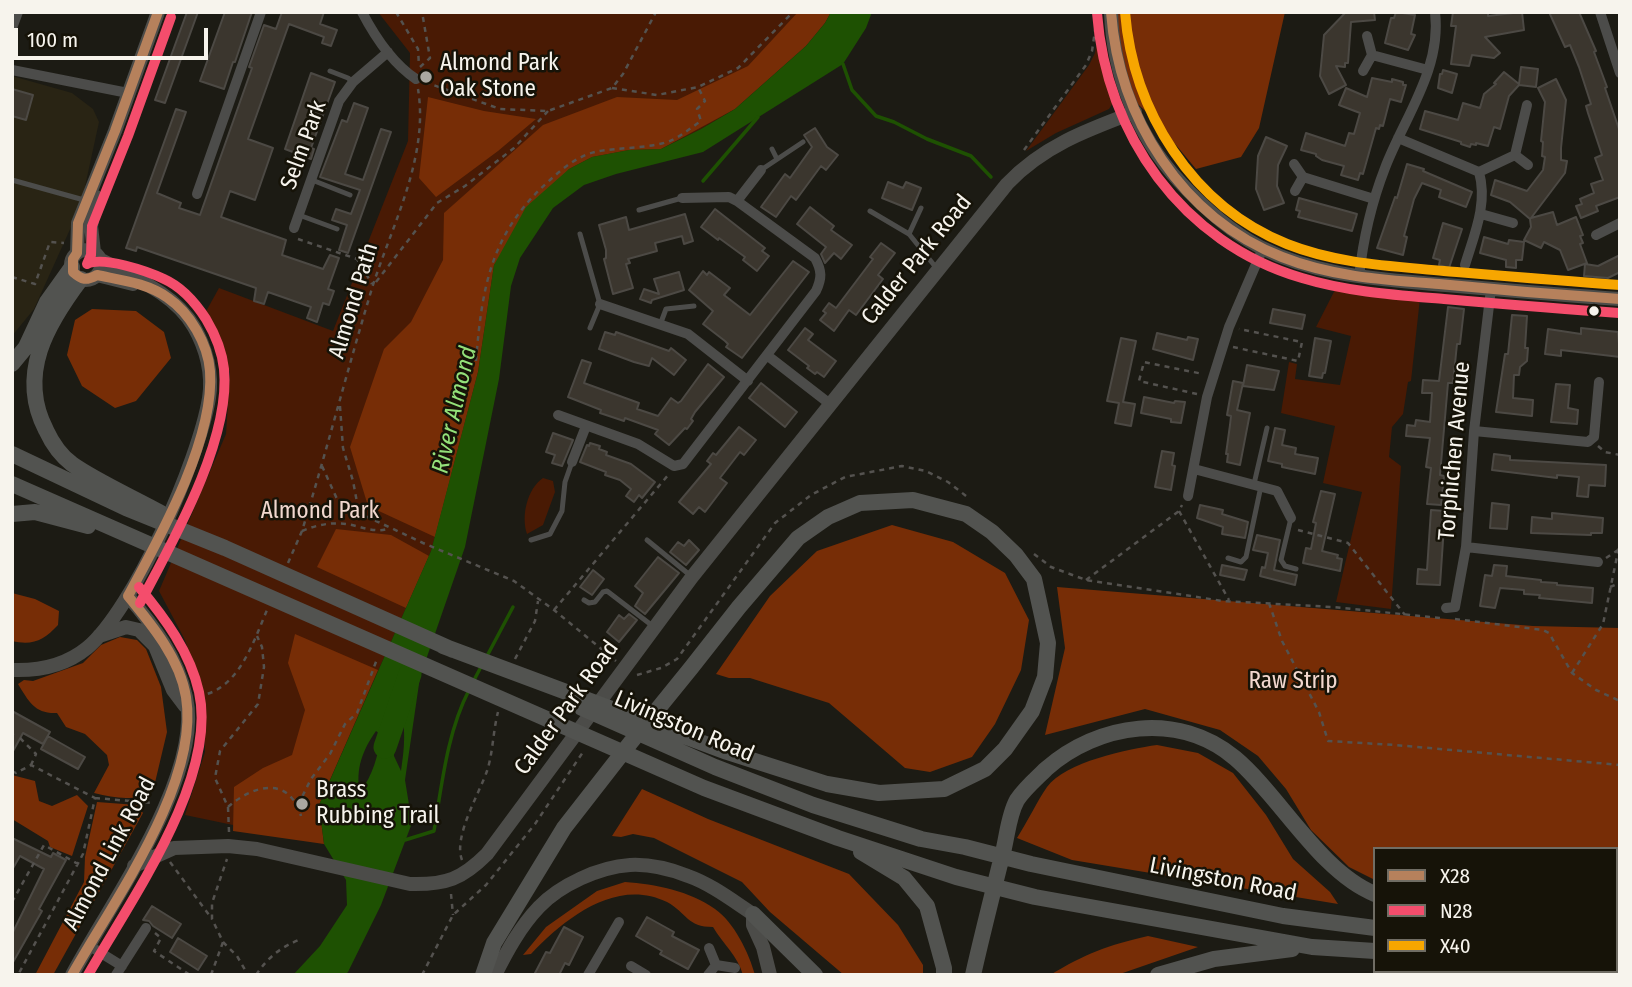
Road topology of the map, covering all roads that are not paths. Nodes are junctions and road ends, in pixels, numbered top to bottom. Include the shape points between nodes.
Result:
1 (18, 12) edge
2 (158, 12) edge
3 (261, 12) edge
4 (362, 12) edge
5 (1435, 12) edge
6 (1600, 12) edge
7 (1112, 18) edge
8 (12, 28) edge
9 (1367, 36) dead end
10 (388, 52) junction
11 (1372, 55) junction
12 (1619, 66) edge
13 (12, 69) edge
14 (1428, 70) junction
15 (330, 71) dead end
16 (1363, 71) dead end
17 (417, 74) road end
18 (353, 82) junction
19 (128, 93) junction
20 (1527, 105) dead end
21 (1135, 112) junction
22 (1398, 138) junction
23 (803, 142) dead end
24 (772, 149) dead end
25 (1515, 155) junction
26 (777, 159) junction
27 (1294, 164) dead end
28 (1528, 165) dead end
29 (761, 170) joint
30 (1479, 172) junction
31 (1303, 177) junction
32 (12, 180) edge
33 (312, 180) junction
34 (1295, 191) dead end
35 (197, 194) dead end
36 (350, 195) dead end
37 (682, 198) joint
38 (1374, 199) junction
39 (737, 201) junction
40 (90, 202) junction
41 (921, 208) dead end
42 (639, 210) dead end
43 (870, 211) dead end
44 (1481, 214) junction
45 (299, 215) junction
46 (1513, 223) dead end
47 (1620, 223) edge
48 (294, 228) road end
49 (337, 229) dead end
50 (580, 234) dead end
51 (909, 234) junction
52 (1597, 235) dead end
53 (1263, 248) junction
54 (97, 256) junction
55 (81, 264) junction
56 (1465, 265) dead end
57 (938, 270) junction
58 (1359, 277) junction
59 (1491, 289) junction
60 (167, 296) junction
61 (1620, 299) edge
62 (600, 304) junction
63 (694, 306) dead end
64 (660, 325) junction
65 (590, 328) dead end
66 (768, 356) junction
67 (12, 364) edge
68 (748, 381) junction
69 (1599, 382) dead end
70 (830, 404) junction
71 (558, 415) dead end
72 (586, 426) junction
73 (1266, 428) dead end
74 (1474, 431) junction
75 (12, 454) edge
76 (572, 462) joint
77 (1194, 469) junction
78 (12, 484) edge
79 (1257, 485) junction
80 (1188, 496) road end
81 (128, 502) junction
82 (12, 514) edge
83 (1291, 518) joint
84 (114, 531) junction
85 (531, 540) dead end
86 (647, 540) dead end
87 (1466, 547) junction
88 (1228, 558) dead end
89 (1598, 562) dead end
90 (1296, 569) dead end
91 (692, 577) junction
92 (128, 596) junction
93 (584, 600) dead end
94 (1446, 608) dead end
95 (654, 627) junction
96 (99, 636) junction
97 (443, 646) junction
98 (12, 670) edge
99 (191, 703) junction
100 (838, 838) junction
101 (134, 866) junction
102 (1373, 893) edge
103 (753, 914) junction
104 (619, 922) dead end
105 (146, 928) road end
106 (1373, 928) edge
107 (88, 945) junction
108 (1312, 947) junction
109 (709, 948) dead end
110 (1373, 951) edge
111 (716, 965) junction
112 (631, 966) dead end
113 (735, 968) dead end
114 (119, 971) edge
115 (72, 975) edge
116 (483, 975) edge
117 (495, 975) edge
118 (587, 975) edge
119 (646, 975) edge
120 (708, 975) edge
121 (769, 975) edge
122 (815, 975) edge
123 (944, 975) edge
124 (973, 975) edge
125 (1158, 975) edge

1 - 8 street
2 - 19 main road
3 - 35 street
4 - 10 street
5 - 14 street
6 - 12 street
7 - 21 main road via 1119,66
9 - 11 street
10 - 17 street via 400,66
10 - 18 street, Selm Park
11 - 14 street
11 - 16 street
13 - 19 street
14 - 22 street
15 - 18 lane
18 - 33 street, Selm Park via 338,101
19 - 40 main road
20 - 25 street
21 - 53 main road via 1149,144 1172,173 1213,216
21 - 57 main road, Calder Park Road via 1083,131 1033,159
22 - 30 street
22 - 38 street
23 - 26 lane
24 - 26 lane
25 - 28 street
25 - 30 street
26 - 29 lane
27 - 31 street
29 - 39 street
30 - 44 street
31 - 34 street
31 - 38 street
32 - 40 lane
33 - 36 lane
33 - 45 street, Selm Park
37 - 39 street via 729,197
37 - 42 lane
38 - 58 street
39 - 66 street via 815,258 821,270 816,291
40 - 54 main road
40 - 55 main road via 78,223
41 - 51 lane
43 - 51 lane
44 - 46 street
44 - 56 street
45 - 48 street, Selm Park
45 - 49 lane
47 - 52 street
50 - 62 lane
51 - 57 lane
53 - 58 main road via 1311,267
53 - 77 street via 1213,376
54 - 55 main road via 83,251
54 - 55 main road via 101,268
54 - 60 main road
55 - 60 main road
55 - 67 main road via 47,302 26,347
55 - 81 main road via 49,326 36,364 32,388 37,414 54,446 72,464
57 - 70 main road, Calder Park Road
58 - 59 main road
59 - 61 main road
59 - 74 street, Torphichen Avenue
60 - 92 main road via 184,312 204,349 209,397 176,498
62 - 64 street
62 - 65 lane
63 - 64 lane via 666,309
64 - 68 street via 688,334
66 - 68 street
66 - 70 street
68 - 72 street via 683,464 674,466 638,444
69 - 74 street via 1592,440 1588,442
70 - 91 main road, Calder Park Road
71 - 72 street
72 - 76 street
73 - 79 lane
74 - 87 street, Torphichen Avenue
75 - 81 main road, Livingston Road
76 - 85 lane via 556,523 550,534
77 - 79 street
77 - 80 street
78 - 84 main road, Livingston Road
79 - 83 street via 1277,491
79 - 88 lane via 1246,557 1241,562
81 - 97 main road, Livingston Road
82 - 84 main road via 35,512
83 - 90 lane via 1281,560
84 - 100 main road, Livingston Road via 704,788
86 - 91 lane
87 - 89 street
87 - 94 street, Torphichen Avenue via 1455,607
91 - 95 main road, Calder Park Road
92 - 96 main road
92 - 99 main road, Almond Link Road via 155,626
93 - 95 lane via 595,602 607,591
95 - 101 main road, Calder Park Road via 487,854 468,872 449,881 410,884 228,846 174,848
96 - 98 main road via 86,649 51,667
96 - 99 main road via 126,627 139,630 155,646 173,690
97 - 106 main road, Livingston Road via 715,767 921,839 1283,916
97 - 116 main road via 727,752 827,784 879,793 944,789 985,769 1032,711 1045,677 1048,643 1034,579 992,532 966,514 913,500 860,503 828,517 798,538 739,607 564,828 494,943
99 - 101 main road, Almond Link Road via 178,774
100 - 108 main road, Livingston Road via 956,877 1035,897
100 - 123 main road via 904,878 927,906
101 - 107 main road, Almond Link Road
102 - 124 main road via 1328,861 1234,757 1182,732 1128,729 1100,736 1054,762 1017,801
103 - 117 main road via 690,876 660,867 629,865 594,873 539,906
103 - 121 main road
103 - 122 main road
104 - 118 street
105 - 114 street
107 - 114 street
107 - 115 main road, Almond Link Road
108 - 110 main road, Livingston Road
108 - 125 main road via 1214,959
109 - 111 street
111 - 113 street
111 - 120 street
112 - 119 street

